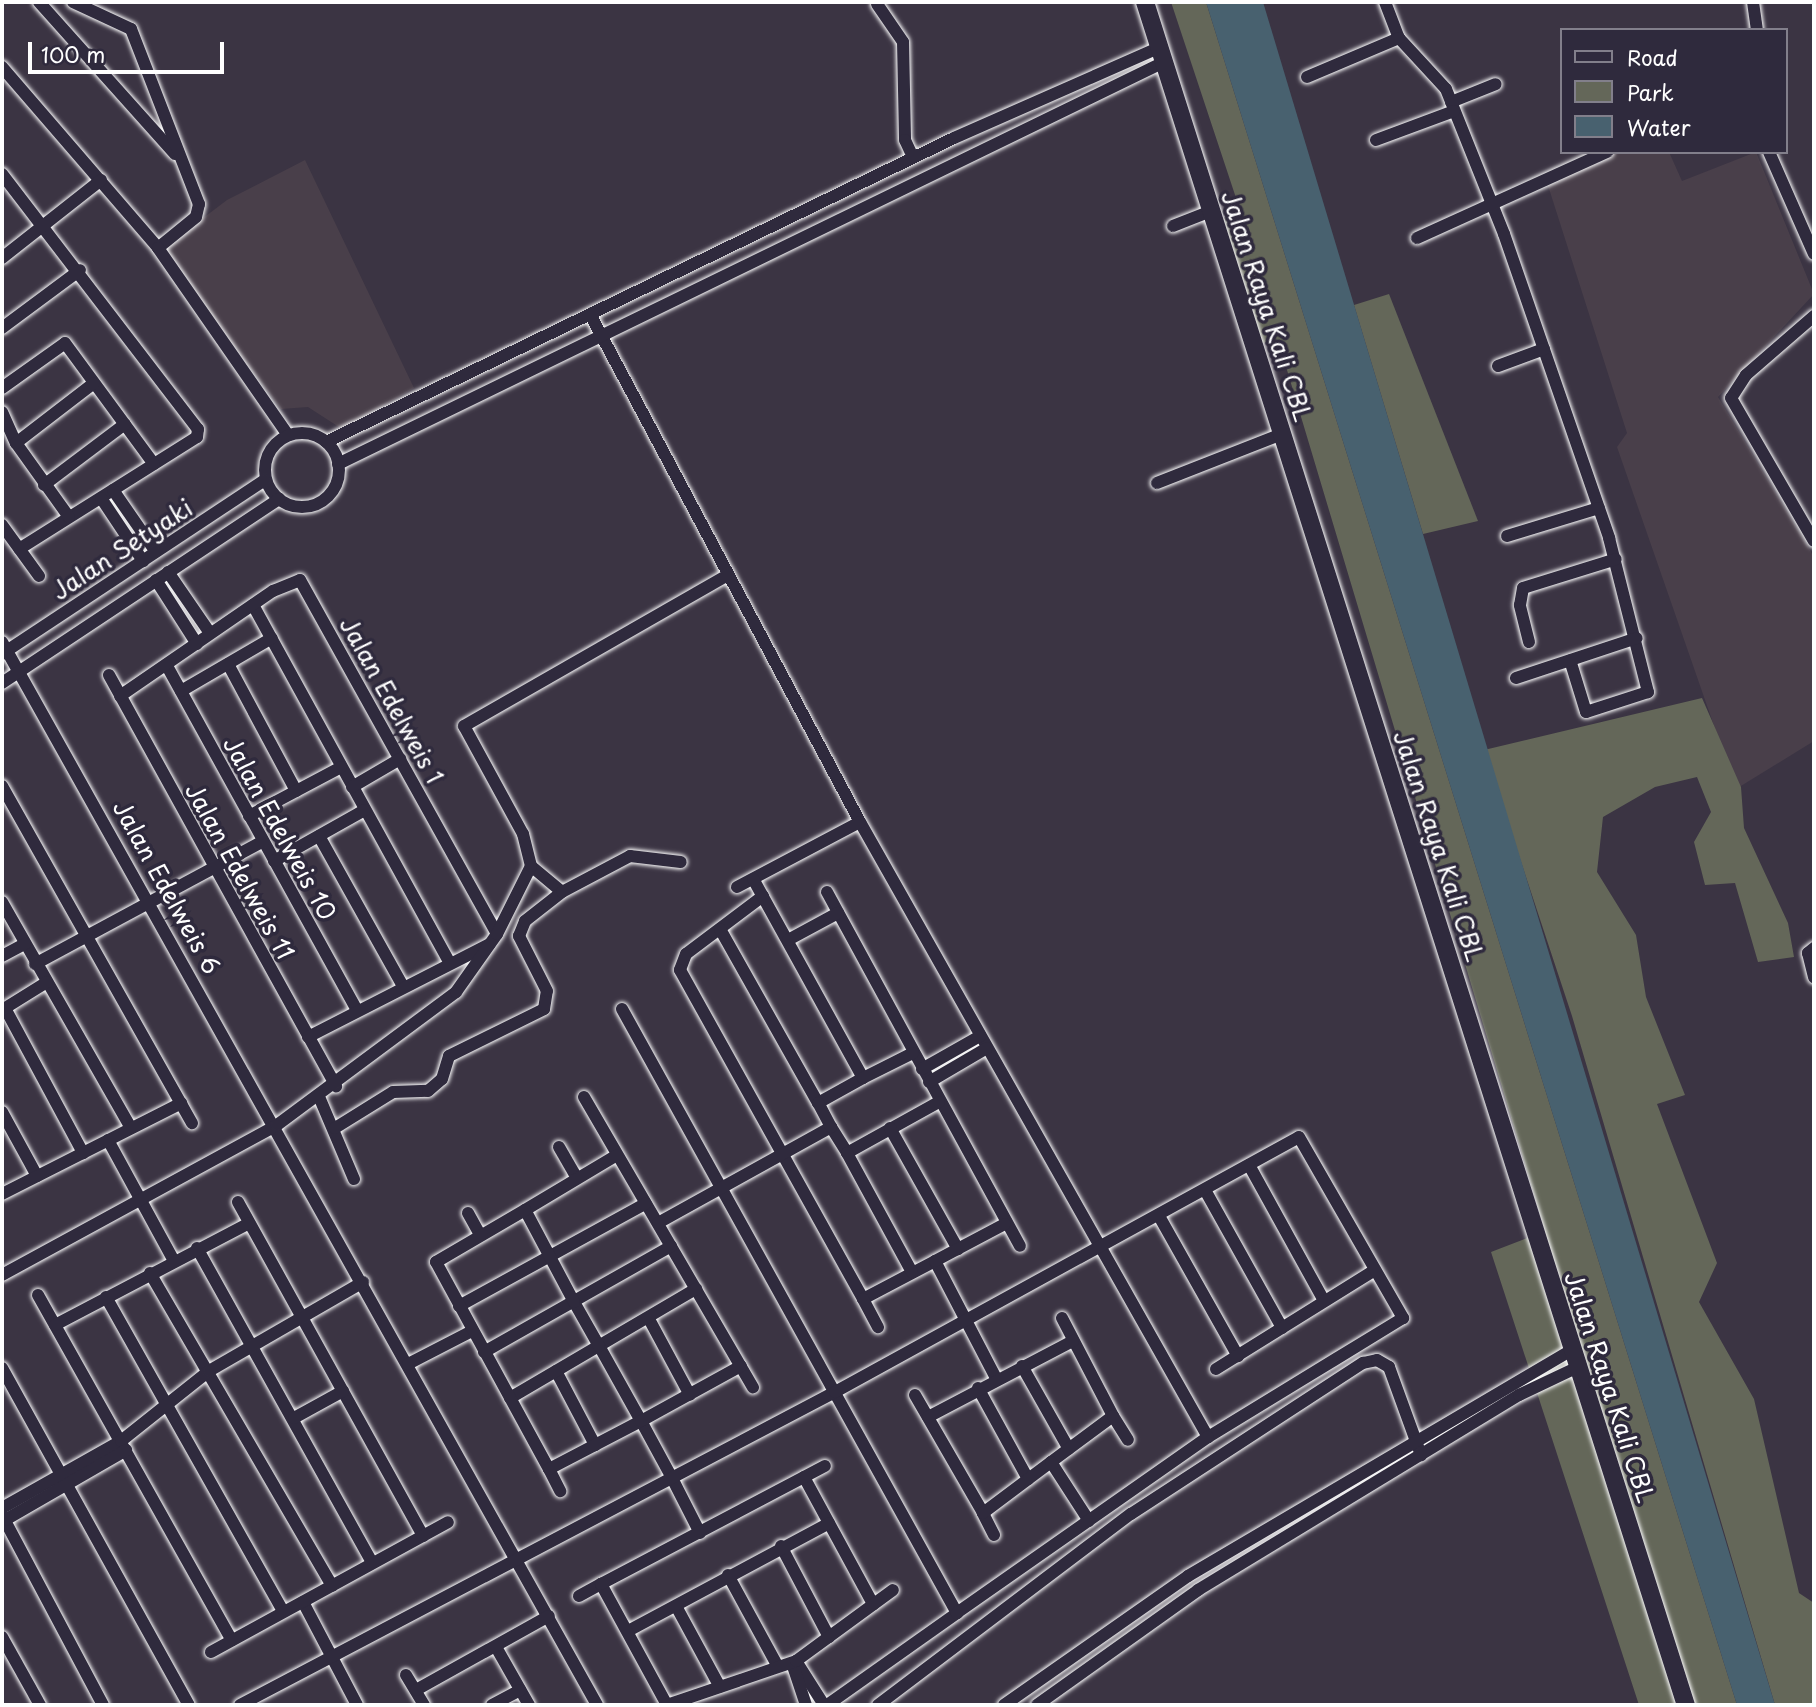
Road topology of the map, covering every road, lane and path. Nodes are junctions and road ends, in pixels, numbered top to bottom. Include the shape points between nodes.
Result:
1 (39, 2) edge
2 (73, 2) edge
3 (1145, 2) edge
4 (1385, 2) edge
5 (1753, 2) edge
6 (877, 4) dead end
7 (1757, 28) edge
8 (1399, 38) junction
9 (1162, 54) junction
10 (2, 68) edge
11 (1307, 77) dead end
12 (1083, 78) junction
13 (1496, 84) dead end
14 (1089, 95) junction
15 (1452, 107) junction
16 (1376, 140) dead end
17 (1603, 154) edge
18 (1770, 154) edge
19 (913, 157) junction
20 (180, 160) junction
21 (2, 174) edge
22 (101, 180) junction
23 (1492, 205) junction
24 (1211, 211) junction
25 (46, 225) junction
26 (1173, 226) dead end
27 (1417, 238) dead end
28 (1811, 238) edge
29 (158, 248) junction
30 (1814, 254) edge
31 (2, 258) edge
32 (80, 270) junction
33 (590, 314) junction
34 (1813, 320) edge
35 (2, 328) edge
36 (602, 335) junction
37 (1544, 349) junction
38 (1498, 366) dead end
39 (94, 383) junction
40 (2, 388) edge
41 (2, 412) edge
42 (125, 424) junction
43 (1282, 434) junction
44 (288, 435) junction
45 (326, 442) junction
46 (16, 443) junction
47 (155, 464) junction
48 (338, 464) junction
49 (265, 480) junction
50 (1157, 484) dead end
51 (44, 485) junction
52 (113, 490) junction
53 (101, 498) junction
54 (279, 499) junction
55 (1599, 508) junction
56 (69, 517) junction
57 (2, 525) edge
58 (1507, 536) dead end
59 (1814, 541) edge
60 (19, 549) junction
61 (156, 552) junction
62 (1616, 559) junction
63 (143, 561) junction
64 (169, 572) junction
65 (729, 575) junction
66 (39, 576) dead end
67 (156, 580) junction
68 (253, 605) junction
69 (211, 633) junction
70 (272, 638) junction
71 (1637, 638) junction
72 (1529, 642) dead end
73 (197, 644) junction
74 (4, 649) edge
75 (1570, 660) junction
76 (228, 664) junction
77 (167, 666) junction
78 (21, 670) junction
79 (108, 675) dead end
80 (1516, 678) dead end
81 (2, 683) edge
82 (181, 691) junction
83 (120, 696) junction
84 (400, 759) junction
85 (341, 766) junction
86 (2, 786) edge
87 (352, 787) junction
88 (296, 791) junction
89 (365, 810) junction
90 (249, 816) junction
91 (860, 822) junction
92 (318, 836) junction
93 (263, 841) junction
94 (274, 861) junction
95 (681, 862) dead end
96 (531, 866) junction
97 (214, 867) junction
98 (753, 879) junction
99 (737, 887) dead end
100 (562, 892) junction
101 (827, 892) dead end
102 (763, 896) junction
103 (150, 900) junction
104 (2, 902) edge
105 (838, 913) junction
106 (505, 920) junction
107 (521, 927) junction
108 (720, 929) junction
109 (88, 934) junction
110 (494, 939) junction
111 (789, 940) junction
112 (25, 944) junction
113 (1814, 948) edge
114 (2, 956) edge
115 (449, 961) junction
116 (35, 964) junction
117 (1814, 977) edge
118 (47, 982) junction
119 (403, 986) junction
120 (3, 1009) edge
121 (622, 1009) dead end
122 (357, 1010) junction
123 (980, 1036) junction
124 (308, 1037) junction
125 (987, 1048) junction
126 (913, 1053) junction
127 (922, 1069) junction
128 (863, 1078) junction
129 (929, 1082) junction
130 (336, 1086) junction
131 (584, 1097) dead end
132 (320, 1098) junction
133 (939, 1102) junction
134 (181, 1103) junction
135 (818, 1103) junction
136 (2, 1112) edge
137 (192, 1124) dead end
138 (277, 1125) junction
139 (831, 1127) junction
140 (131, 1128) junction
141 (335, 1128) junction
142 (890, 1128) junction
143 (108, 1140) junction
144 (559, 1147) dead end
145 (83, 1153) junction
146 (847, 1153) junction
147 (617, 1154) junction
148 (782, 1154) junction
149 (1250, 1165) junction
150 (37, 1176) junction
151 (577, 1178) junction
152 (354, 1179) dead end
153 (719, 1189) junction
154 (1205, 1190) junction
155 (2, 1194) edge
156 (143, 1200) junction
157 (238, 1202) dead end
158 (646, 1203) junction
159 (525, 1210) junction
160 (468, 1213) dead end
161 (1159, 1216) junction
162 (249, 1223) junction
163 (658, 1223) junction
164 (1005, 1224) junction
165 (480, 1233) junction
166 (671, 1246) junction
167 (1020, 1247) dead end
168 (198, 1248) junction
169 (1102, 1248) junction
170 (958, 1249) junction
171 (550, 1256) junction
172 (174, 1261) junction
173 (935, 1261) junction
174 (1375, 1270) junction
175 (912, 1272) junction
176 (150, 1273) junction
177 (2, 1275) edge
178 (363, 1282) junction
179 (696, 1289) junction
180 (38, 1295) dead end
181 (106, 1297) junction
182 (863, 1299) junction
183 (1324, 1301) junction
184 (574, 1302) junction
185 (459, 1306) junction
186 (301, 1317) junction
187 (1062, 1318) dead end
188 (649, 1319) junction
189 (966, 1319) junction
190 (55, 1325) junction
191 (878, 1327) dead end
192 (1282, 1328) junction
193 (472, 1331) junction
194 (1073, 1341) junction
195 (253, 1346) junction
196 (599, 1346) junction
197 (1573, 1349) junction
198 (484, 1352) junction
199 (1238, 1356) junction
200 (408, 1364) junction
201 (741, 1366) junction
202 (1022, 1366) junction
203 (1578, 1367) junction
204 (2, 1368) edge
205 (1216, 1369) dead end
206 (209, 1371) junction
207 (556, 1371) junction
208 (996, 1378) junction
209 (753, 1387) dead end
210 (978, 1388) junction
211 (342, 1391) junction
212 (835, 1392) junction
213 (690, 1395) junction
214 (915, 1395) dead end
215 (510, 1398) junction
216 (166, 1399) junction
217 (928, 1416) junction
218 (1114, 1416) junction
219 (295, 1418) junction
220 (641, 1421) junction
221 (1208, 1437) junction
222 (1415, 1438) junction
223 (1128, 1440) dead end
224 (123, 1445) junction
225 (595, 1445) junction
226 (1069, 1449) junction
227 (1421, 1455) junction
228 (1051, 1462) junction
229 (825, 1466) dead end
230 (549, 1469) junction
231 (804, 1477) junction
232 (672, 1478) junction
233 (1028, 1479) junction
234 (63, 1480) junction
235 (560, 1491) dead end
236 (983, 1513) junction
237 (3, 1514) edge
238 (1089, 1521) junction
239 (448, 1522) dead end
240 (829, 1523) junction
241 (700, 1533) junction
242 (994, 1535) dead end
243 (7, 1536) edge
244 (423, 1536) junction
245 (781, 1546) junction
246 (517, 1560) junction
247 (372, 1563) junction
248 (728, 1575) junction
249 (1188, 1576) junction
250 (601, 1584) junction
251 (332, 1586) junction
252 (893, 1590) dead end
253 (1198, 1590) junction
254 (579, 1596) dead end
255 (303, 1602) junction
256 (873, 1604) junction
257 (676, 1606) junction
258 (283, 1611) junction
259 (957, 1613) junction
260 (549, 1616) junction
261 (628, 1631) junction
262 (2, 1637) edge
263 (829, 1637) junction
264 (232, 1640) junction
265 (496, 1647) junction
266 (211, 1652) dead end
267 (333, 1657) junction
268 (794, 1662) junction
269 (777, 1665) junction
270 (406, 1675) dead end
271 (720, 1687) junction
272 (416, 1690) junction
273 (520, 1690) junction
274 (105, 1704) edge
275 (40, 1705) edge
276 (189, 1705) edge
277 (240, 1705) edge
278 (358, 1705) edge
279 (424, 1705) edge
280 (492, 1705) edge
281 (529, 1705) edge
282 (597, 1705) edge
283 (667, 1705) edge
284 (806, 1705) edge
285 (826, 1705) edge
286 (878, 1705) edge
287 (1004, 1705) edge
288 (1037, 1705) edge
289 (1685, 1705) edge

1 - 20 street
2 - 20 street via 128,25
3 - 9 main road, Jalan Raya Kali CBL
4 - 8 street
5 - 7 street
6 - 19 street via 903,42 905,140
8 - 11 street
8 - 15 street via 1437,73
9 - 12 street via 1130,59
9 - 14 street
9 - 24 main road, Jalan Raya Kali CBL
10 - 22 street
12 - 14 street
12 - 19 street
13 - 15 street
14 - 36 street
15 - 16 street
15 - 23 street
17 - 23 street
18 - 28 street
19 - 33 street
20 - 29 street via 200,211
21 - 25 street
22 - 25 street
22 - 29 street
23 - 27 street
23 - 37 street
24 - 26 street
24 - 43 main road, Jalan Raya Kali CBL
25 - 31 street
25 - 32 street
28 - 30 street
29 - 44 street via 220,329
32 - 35 street
32 - 47 street via 198,429 197,437
33 - 36 street
33 - 45 street
34 - 59 street via 1746,375 1731,398
36 - 48 street
36 - 65 street
37 - 38 street
37 - 55 street
39 - 40 street via 65,343
39 - 42 street
39 - 46 street
41 - 46 street
42 - 47 street
42 - 51 street
43 - 50 street
43 - 197 main road, Jalan Raya Kali CBL
44 - 45 street via 308,433
44 - 49 street via 268,453
45 - 48 street
46 - 51 street
47 - 52 street
48 - 54 street via 333,490 318,504 298,507
49 - 54 street
49 - 61 street, Jalan Setyaki
51 - 56 street
52 - 53 street
52 - 61 street
53 - 56 street
53 - 63 street
54 - 64 street
55 - 58 street
55 - 62 street
56 - 60 street
57 - 60 street
60 - 66 street
61 - 63 street, Jalan Setyaki
62 - 71 street
62 - 72 street via 1522,588 1520,605
63 - 74 street, Jalan Setyaki
64 - 67 street
64 - 69 street
65 - 91 street
65 - 96 street via 464,726 523,834
67 - 73 street
67 - 78 street
68 - 69 street, Jalan Edelweis 1
68 - 70 street
68 - 84 street, Jalan Edelweis 1 via 288,582 306,586
69 - 73 street, Jalan Edelweis 1
70 - 76 street
70 - 85 street
71 - 75 street
71 - 75 street via 1650,686 1645,695 1586,712
73 - 77 street, Jalan Edelweis 1
74 - 78 street, Jalan Edelweis 6
75 - 80 street
76 - 82 street
76 - 88 street
77 - 82 street, Jalan Edelweis 10
77 - 83 street, Jalan Edelweis 1
78 - 81 street
78 - 103 street, Jalan Edelweis 6
79 - 83 street, Jalan Edelweis 11
82 - 90 street, Jalan Edelweis 10
83 - 97 street, Jalan Edelweis 11
84 - 87 street
84 - 110 street, Jalan Edelweis 1
85 - 87 street
85 - 88 street
86 - 109 street
87 - 89 street
88 - 90 street
89 - 92 street
89 - 115 street
90 - 93 street, Jalan Edelweis 10
91 - 98 street
91 - 123 street
92 - 94 street
92 - 119 street
93 - 94 street, Jalan Edelweis 10
93 - 97 street
94 - 122 street, Jalan Edelweis 10
95 - 100 street via 630,856
96 - 100 street
96 - 106 street
97 - 103 street
97 - 124 street, Jalan Edelweis 11
98 - 99 street
98 - 102 street
100 - 107 street
101 - 105 street
102 - 108 street
102 - 111 street
103 - 109 street
103 - 138 street, Jalan Edelweis 6
104 - 112 street
105 - 111 street
105 - 126 street
106 - 107 street
106 - 110 street
107 - 141 street via 520,943 547,990 544,1009 449,1056 442,1079 428,1091 393,1092
108 - 135 street
108 - 148 street via 681,959 681,970
109 - 116 street
109 - 134 street
110 - 115 street
110 - 130 street via 456,992
111 - 128 street
112 - 114 street
112 - 116 street
113 - 117 street via 1808,953
115 - 119 street
116 - 118 street
118 - 120 street
118 - 140 street
119 - 122 street
120 - 145 street
121 - 153 street
122 - 124 street
123 - 125 street
123 - 127 street
124 - 130 street, Jalan Edelweis 11
125 - 129 street
125 - 169 street
126 - 127 street
126 - 128 street
127 - 129 street
128 - 135 street
129 - 133 street
130 - 132 street
131 - 147 street
132 - 138 street
132 - 141 street
133 - 142 street
133 - 164 street
134 - 137 street
134 - 140 street
135 - 139 street
136 - 150 street
138 - 156 street
138 - 178 street, Jalan Edelweis 6
139 - 146 street
139 - 148 street
140 - 143 street
141 - 152 street via 331,1135
142 - 146 street
142 - 170 street
143 - 145 street
143 - 156 street
144 - 151 street
145 - 150 street
146 - 175 street
147 - 151 street
147 - 158 street
148 - 153 street
148 - 182 street
149 - 154 street
149 - 174 street via 1299,1137
149 - 183 street
150 - 155 street
151 - 159 street
153 - 163 street
153 - 212 street
154 - 161 street
154 - 192 street
156 - 172 street
156 - 177 street
157 - 162 street
158 - 163 street
158 - 171 street
159 - 165 street
159 - 171 street
160 - 165 street
161 - 169 street
161 - 199 street
162 - 168 street
162 - 186 street
163 - 166 street
164 - 167 street
164 - 170 street
165 - 185 street via 436,1262
166 - 179 street
166 - 184 street
168 - 172 street
168 - 195 street
169 - 189 street
169 - 221 street
170 - 173 street
171 - 184 street
171 - 185 street
172 - 176 street
173 - 175 street
173 - 189 street
174 - 183 street
174 - 221 street via 1403,1318
175 - 182 street
176 - 181 street
176 - 206 street
178 - 186 street
178 - 200 street, Jalan Edelweis 6
179 - 188 street
179 - 201 street
180 - 190 street
181 - 190 street
181 - 216 street
182 - 191 street
183 - 192 street
184 - 196 street
184 - 198 street
185 - 193 street
186 - 195 street
186 - 211 street
187 - 194 street
188 - 196 street
188 - 213 street
189 - 208 street
189 - 212 street
190 - 224 street
192 - 199 street
193 - 198 street
193 - 200 street
194 - 202 street
194 - 218 street
195 - 206 street
195 - 219 street
196 - 207 street
196 - 220 street
197 - 203 main road, Jalan Raya Kali CBL
197 - 222 street
198 - 215 street
199 - 205 street
200 - 246 street, Jalan Edelweis 6
201 - 209 street
201 - 213 street
202 - 208 street
202 - 226 street
203 - 227 street via 1519,1395
203 - 289 main road, Jalan Raya Kali CBL
204 - 234 street
206 - 216 street
206 - 251 street
207 - 215 street
207 - 225 street
208 - 210 street
210 - 217 street
210 - 233 street
211 - 219 street
211 - 244 street
212 - 232 street
212 - 259 street
213 - 220 street
214 - 217 street
215 - 230 street
216 - 224 street
216 - 258 street
217 - 236 street
218 - 223 street
218 - 226 street
219 - 247 street
220 - 225 street
220 - 232 street
221 - 238 street
222 - 227 street
222 - 249 street
222 - 286 street via 1385,1361 1363,1363 1131,1514
224 - 234 street
224 - 264 street
225 - 230 street
226 - 228 street
227 - 253 street
228 - 233 street
228 - 238 street
229 - 231 street
230 - 235 street
231 - 240 street
231 - 241 street
232 - 241 street
232 - 246 street
233 - 236 street
234 - 237 street
234 - 276 street
236 - 242 street
237 - 243 street
238 - 259 street
239 - 244 street
240 - 245 street
240 - 256 street
241 - 250 street
243 - 274 street
244 - 247 street
245 - 248 street
245 - 263 street
246 - 260 street, Jalan Edelweis 6
246 - 267 street
247 - 251 street
248 - 257 street
248 - 269 street
249 - 253 street
249 - 287 street
250 - 254 street
250 - 261 street
251 - 255 street
252 - 256 street
253 - 288 street
255 - 258 street
255 - 267 street
256 - 263 street
257 - 261 street
257 - 271 street
258 - 264 street
259 - 285 street
260 - 265 street
260 - 282 street, Jalan Edelweis 6
261 - 283 street
262 - 275 street
263 - 268 street
264 - 266 street
265 - 272 street
265 - 273 street
267 - 277 street
267 - 278 street
268 - 269 street
268 - 284 street
268 - 285 street
269 - 271 street
270 - 272 street
271 - 283 street
272 - 279 street
273 - 280 street
273 - 281 street

